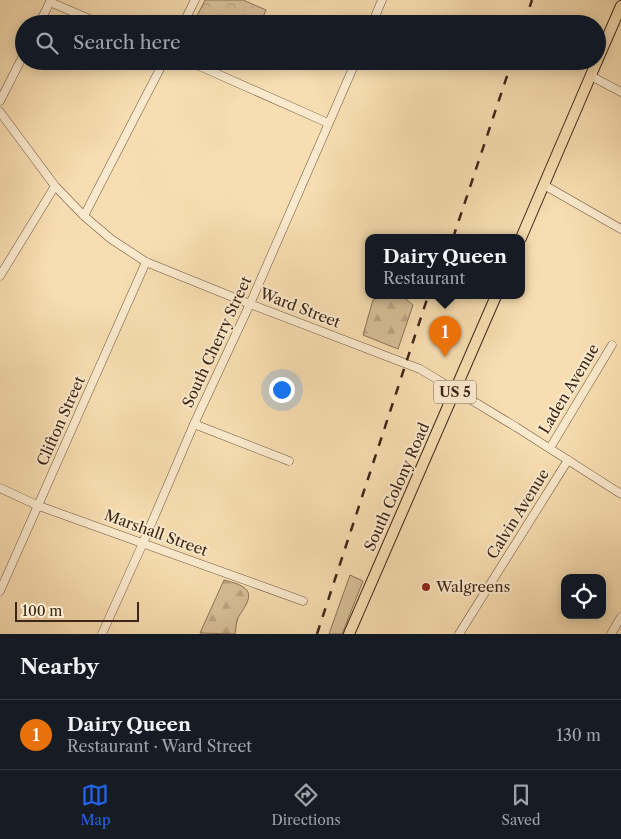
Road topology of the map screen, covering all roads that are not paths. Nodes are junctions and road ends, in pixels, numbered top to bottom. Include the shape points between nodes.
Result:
1 (194, 0) edge
2 (382, 0) edge
3 (50, 1) edge
4 (620, 9) edge
5 (43, 15) edge
6 (81, 15) edge
7 (187, 15) edge
8 (376, 15) edge
9 (606, 41) edge
10 (16, 70) edge
11 (159, 70) edge
12 (208, 70) edge
13 (352, 70) edge
14 (593, 70) edge
15 (591, 76) junction
16 (621, 92) edge
17 (0, 102) edge
18 (0, 112) edge
19 (328, 123) junction
20 (544, 185) junction
21 (55, 186) junction
22 (84, 216) junction
23 (621, 228) edge
24 (523, 234) edge
25 (146, 262) junction
26 (0, 276) edge
27 (495, 299) edge
28 (250, 304) junction
29 (612, 345) dead end
30 (456, 390) junction
31 (194, 424) junction
32 (550, 448) junction
33 (568, 460) junction
34 (289, 461) dead end
35 (0, 488) edge
36 (621, 494) edge
37 (39, 506) junction
38 (143, 543) junction
39 (0, 591) edge
40 (303, 601) dead end
41 (621, 617) edge
42 (102, 634) edge
43 (349, 634) edge
44 (460, 634) edge
45 (611, 634) edge

1 - 7 street
2 - 8 street
3 - 5 street
3 - 6 street
4 - 9 main road
10 - 17 street
11 - 22 street
12 - 19 street
13 - 19 street, South Cherry Street
14 - 15 main road
15 - 16 street
15 - 20 main road
18 - 21 street, Ward Street
19 - 28 street, South Cherry Street
20 - 23 street
20 - 24 main road
21 - 22 street, Ward Street
21 - 26 street
22 - 25 street, Ward Street
25 - 28 street, Ward Street
25 - 37 street, Clifton Street
27 - 30 main road, South Colony Road / US 5
28 - 30 street, Ward Street via 420,369
28 - 31 street, South Cherry Street
29 - 32 street, Laden Avenue
30 - 32 street, Ward Street
30 - 43 main road, South Colony Road / US 5
31 - 34 street
31 - 38 street, South Cherry Street
32 - 33 street, Ward Street
33 - 36 street, Ward Street
33 - 44 street, Calvin Avenue
35 - 37 street, Marshall Street
37 - 38 street, Marshall Street
37 - 39 street, Clifton Street
38 - 40 street, Marshall Street
38 - 42 street, South Cherry Street
41 - 45 street

